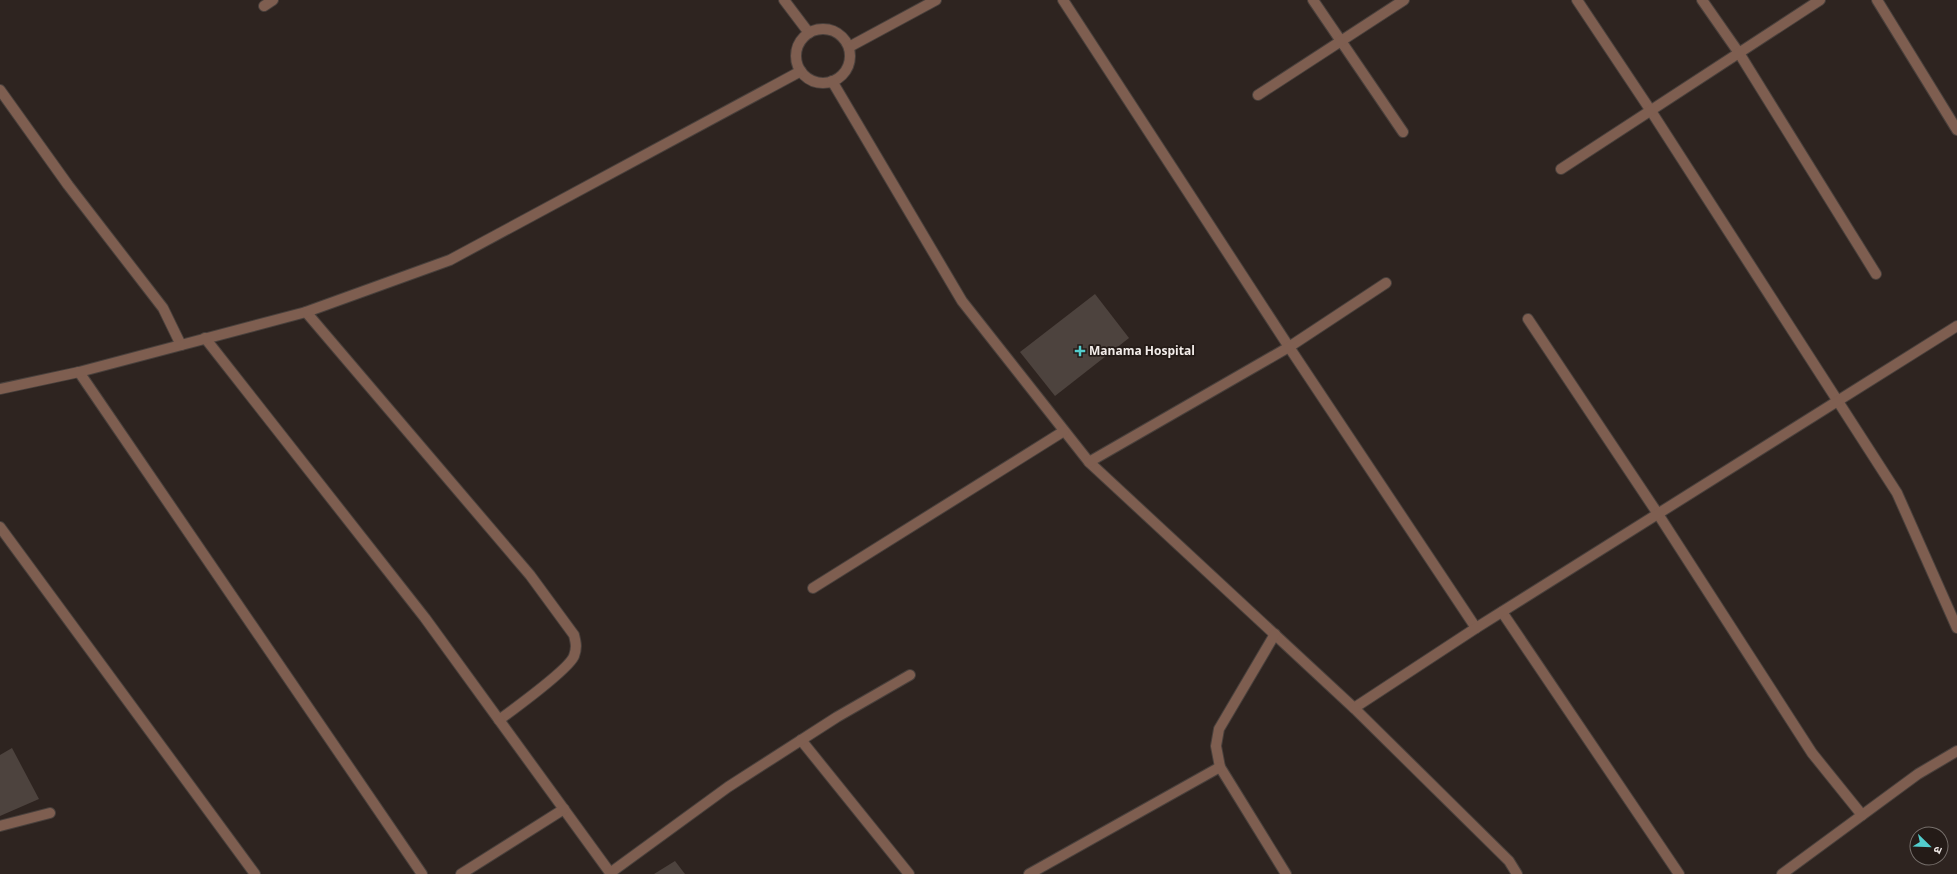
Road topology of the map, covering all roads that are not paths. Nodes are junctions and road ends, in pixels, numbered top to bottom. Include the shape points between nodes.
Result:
1 (784, 0) edge
2 (936, 0) edge
3 (1063, 0) edge
4 (1313, 0) edge
5 (1404, 0) edge
6 (1577, 0) edge
7 (1702, 0) edge
8 (1820, 0) edge
9 (1877, 0) edge
10 (809, 33) junction
11 (1341, 42) junction
12 (848, 47) junction
13 (1739, 54) junction
14 (801, 71) junction
15 (832, 81) junction
16 (0, 90) edge
17 (1258, 96) dead end
18 (1651, 111) junction
19 (1957, 130) edge
20 (1403, 132) dead end
21 (1561, 168) dead end
22 (1876, 274) dead end
23 (1386, 283) dead end
24 (306, 312) junction
25 (1528, 319) dead end
26 (1957, 326) edge
27 (205, 338) junction
28 (181, 345) junction
29 (1289, 347) junction
30 (80, 372) junction
31 (0, 388) edge
32 (1838, 401) junction
33 (1064, 431) junction
34 (1088, 462) junction
35 (1658, 514) junction
36 (0, 527) edge
37 (813, 588) dead end
38 (1502, 612) junction
39 (1476, 628) junction
40 (1957, 628) edge
41 (1275, 634) junction
42 (910, 675) dead end
43 (1354, 708) junction
44 (499, 720) junction
45 (801, 740) junction
46 (1957, 750) edge
47 (1220, 767) junction
48 (564, 809) junction
49 (50, 813) dead end
50 (1862, 815) junction
51 (0, 826) edge
52 (255, 874) edge
53 (422, 874) edge
54 (461, 874) edge
55 (611, 874) edge
56 (909, 874) edge
57 (1029, 874) edge
58 (1286, 874) edge
59 (1517, 874) edge
60 (1679, 874) edge
61 (1782, 874) edge

1 - 10 street
2 - 12 street
3 - 29 street
4 - 11 street
5 - 11 street
6 - 18 street
7 - 13 street
8 - 13 street
9 - 19 street
10 - 12 street via 821,28 830,30 844,38
10 - 14 street via 796,50 796,59
11 - 17 street
11 - 20 street
12 - 15 street via 848,65 844,73
13 - 18 street
13 - 22 street
14 - 15 street via 810,80 818,83
14 - 24 street via 450,260
15 - 33 street via 962,301
16 - 28 street via 68,185 163,308
18 - 21 street
18 - 32 street
23 - 29 street
24 - 27 street
24 - 44 street via 530,575 574,635 577,647 574,658 557,675
25 - 35 street
26 - 32 street
27 - 28 street
27 - 44 street via 425,618
28 - 30 street
29 - 34 street
29 - 39 street
30 - 31 street
30 - 53 street
32 - 35 street
32 - 40 street via 1897,493
33 - 34 street
33 - 37 street
34 - 41 street
35 - 38 street
35 - 50 street via 1812,753
36 - 52 street
38 - 39 street
38 - 60 street
39 - 43 street
41 - 43 street
41 - 47 street via 1219,729 1216,746
42 - 45 street
43 - 59 street via 1509,862
44 - 48 street
45 - 55 street via 728,787
45 - 56 street
46 - 50 street via 1918,774
47 - 57 street
47 - 58 street
48 - 54 street
48 - 55 street
49 - 51 street
50 - 61 street

